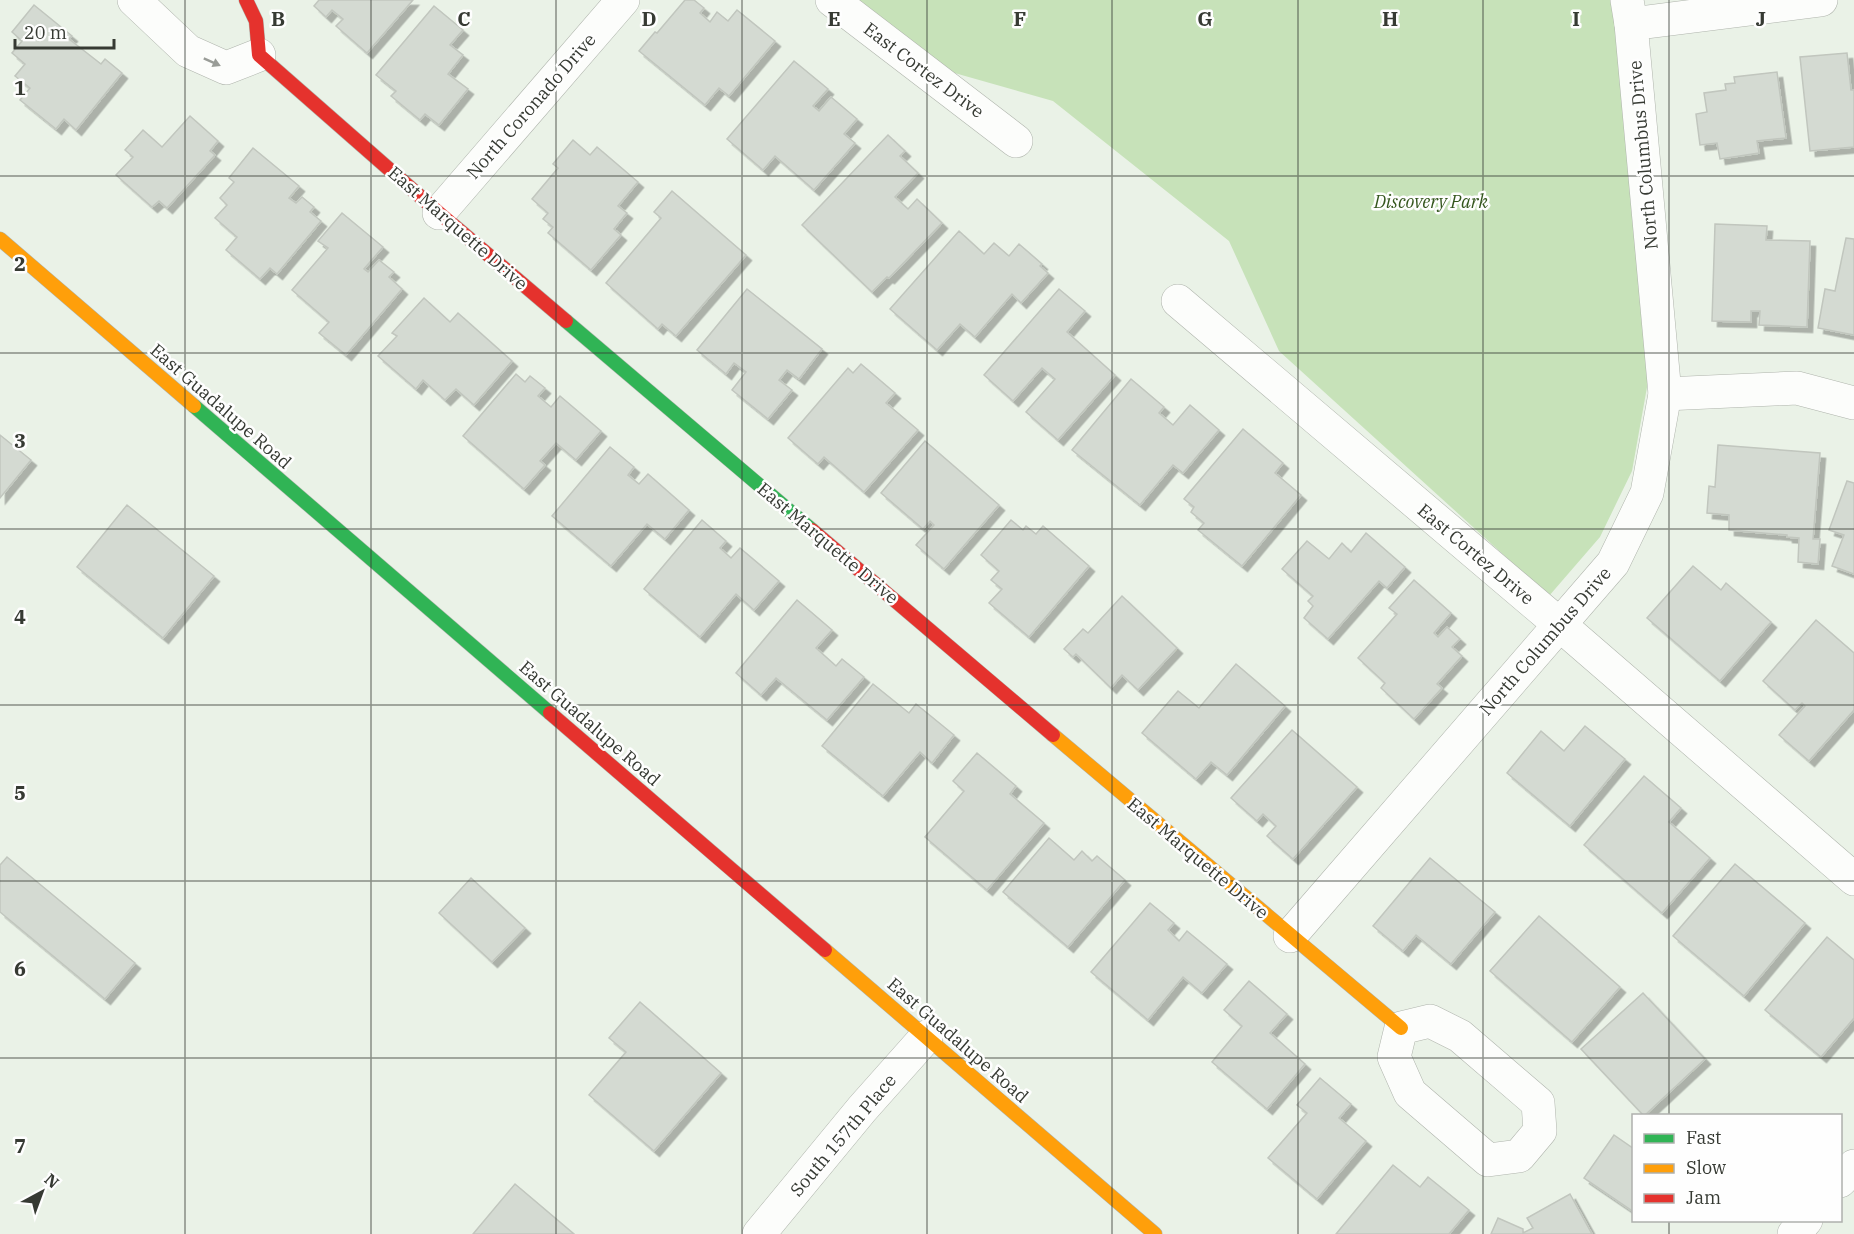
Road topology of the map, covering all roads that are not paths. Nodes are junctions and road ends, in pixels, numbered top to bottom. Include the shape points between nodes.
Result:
1 (134, 0) edge
2 (246, 0) edge
3 (623, 0) edge
4 (832, 0) edge
5 (1821, 0) edge
6 (1629, 12) edge
7 (259, 55) junction
8 (1016, 141) dead end
9 (440, 213) junction
10 (0, 239) edge
11 (1178, 301) dead end
12 (1665, 394) junction
13 (1854, 403) edge
14 (1559, 624) junction
15 (1854, 879) edge
16 (1290, 936) junction
17 (1401, 1028) junction
18 (926, 1036) junction
19 (1854, 1166) edge
20 (1842, 1179) edge
21 (1805, 1222) edge
22 (759, 1234) edge
23 (1155, 1234) edge
24 (1794, 1234) edge

1 -> 7 street via 188,51 226,68
2 - 7 street via 256,21
3 - 9 street, North Coronado Drive
4 - 8 street, East Cortez Drive
5 - 6 street
6 - 12 street, North Columbus Drive
7 - 9 street, East Marquette Drive
9 - 16 street, East Marquette Drive
10 - 18 street, East Guadalupe Road
11 - 14 street, East Cortez Drive
12 - 13 street via 1797,388
12 - 14 street, North Columbus Drive via 1647,493 1613,563
14 - 15 street, East Cortez Drive
14 - 16 street, North Columbus Drive
16 - 17 street, East Marquette Drive
17 - 17 street via 1394,1057 1410,1093 1488,1160 1519,1155 1540,1131 1538,1103 1460,1036 1431,1021
18 - 22 street, South 157th Place
18 - 23 street, East Guadalupe Road
19 - 20 street
21 - 24 street

